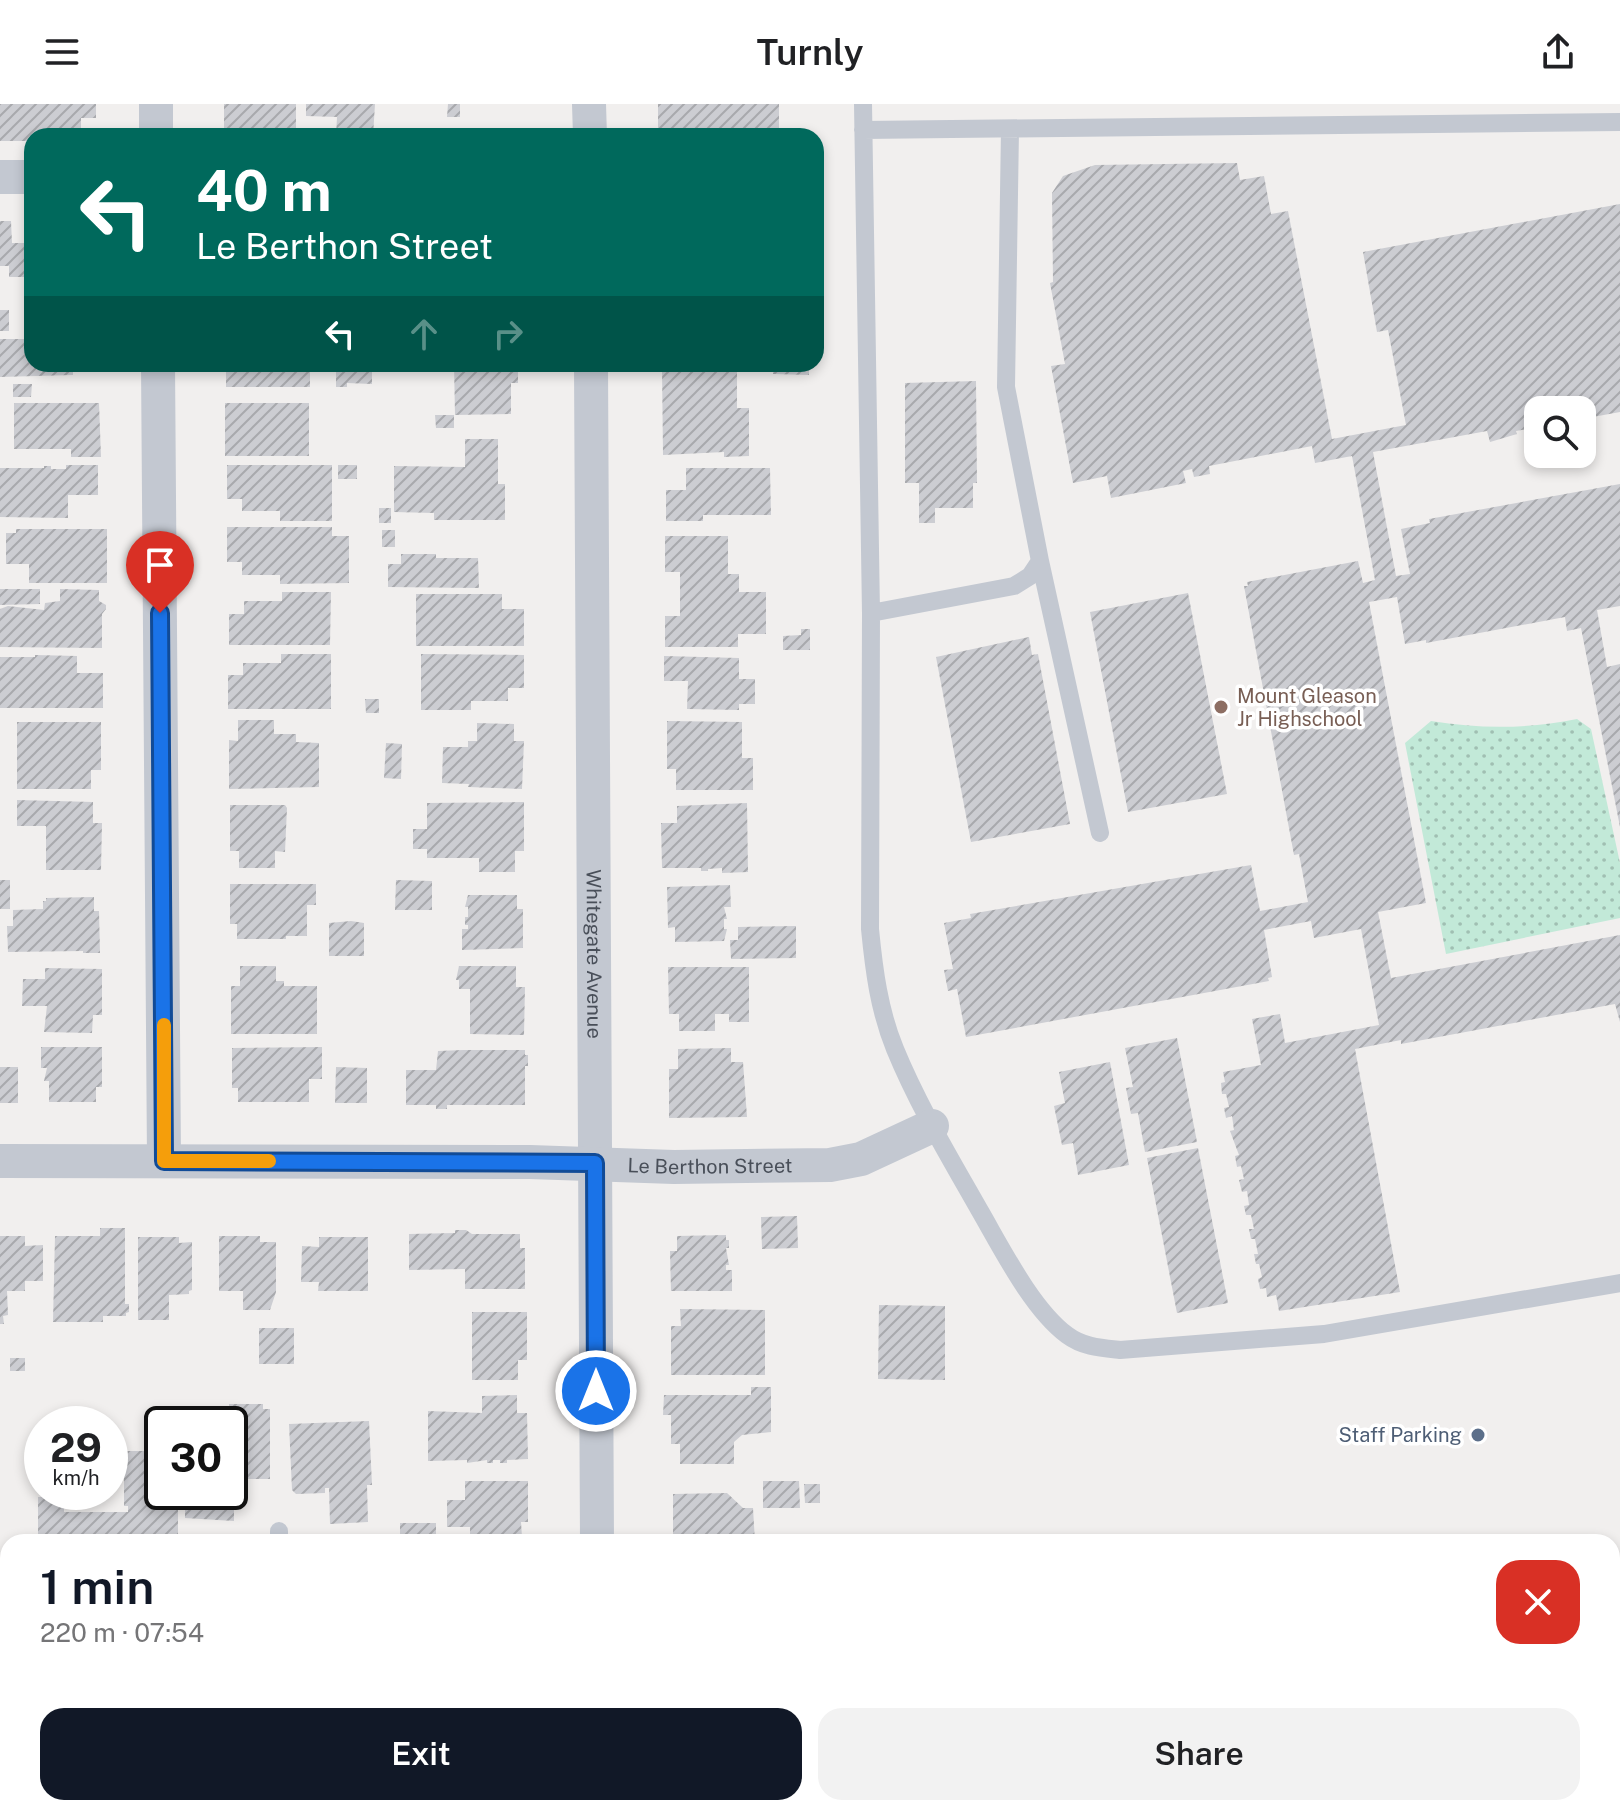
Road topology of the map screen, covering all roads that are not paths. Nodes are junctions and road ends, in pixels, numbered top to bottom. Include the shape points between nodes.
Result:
1 (156, 104) edge
2 (589, 104) edge
3 (863, 104) edge
4 (1620, 122) edge
5 (156, 128) edge
6 (590, 128) edge
7 (1010, 129) junction
8 (863, 130) junction
9 (0, 177) edge
10 (24, 177) edge
11 (158, 372) edge
12 (591, 372) edge
13 (1040, 561) junction
14 (871, 613) junction
15 (1100, 833) dead end
16 (932, 1126) junction
17 (0, 1161) edge
18 (164, 1161) junction
19 (595, 1163) junction
20 (1620, 1283) edge
21 (597, 1534) edge

1 - 5 street
2 - 6 street
3 - 8 lane
4 - 7 lane
7 - 8 lane
7 - 13 lane via 1006,387
8 - 14 lane
9 - 10 street
11 - 18 street
12 - 19 street, Whitegate Avenue
13 - 14 lane via 1014,586
13 - 15 lane
14 - 16 lane via 873,963 894,1048
16 - 19 street, Le Berthon Street via 861,1159 830,1165
16 - 20 lane via 1019,1277 1067,1335 1088,1347 1120,1350 1324,1334
17 - 18 street, Le Berthon Street
18 - 19 street, Le Berthon Street
19 - 21 street, Whitegate Avenue

